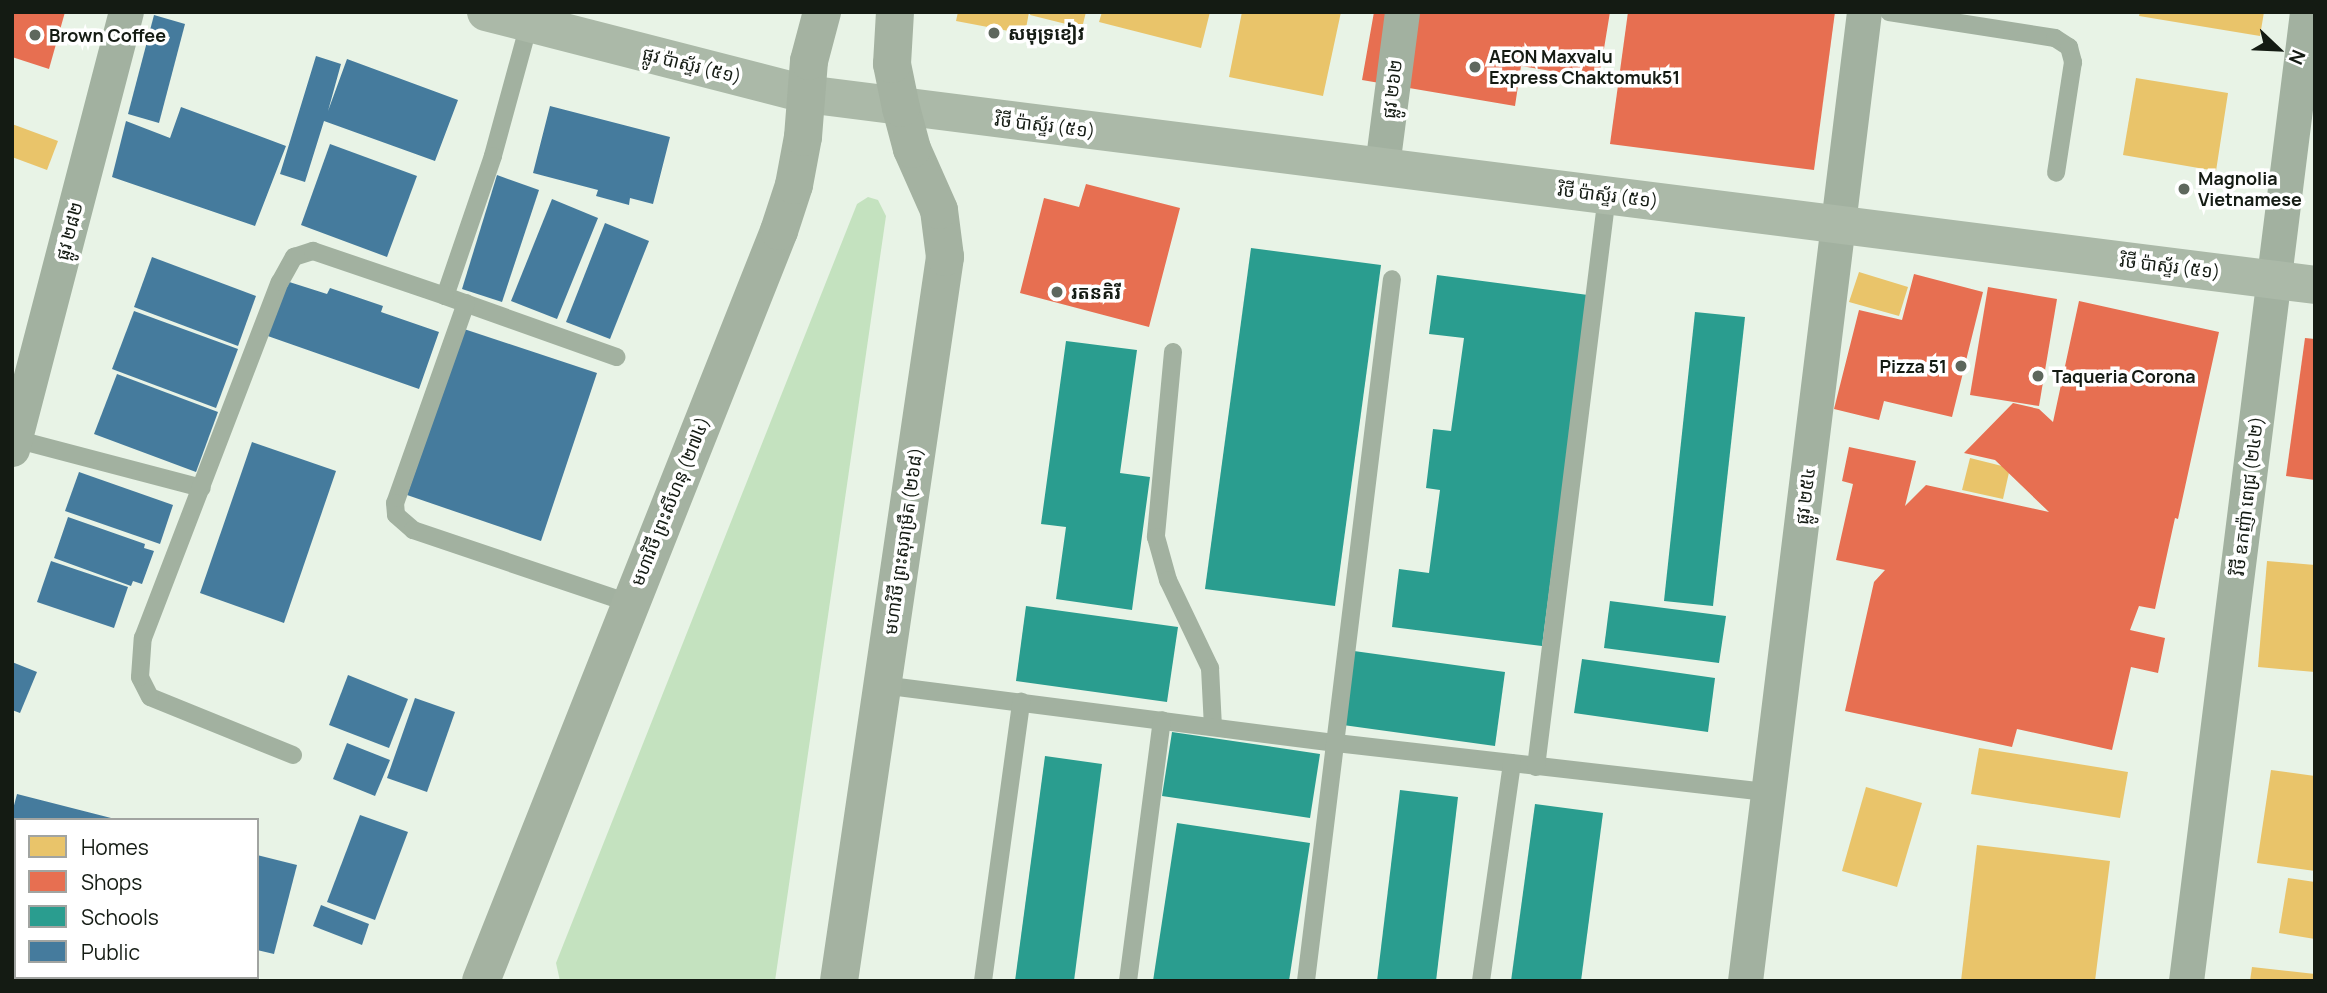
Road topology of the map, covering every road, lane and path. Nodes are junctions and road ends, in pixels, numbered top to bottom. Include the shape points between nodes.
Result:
1 (126, 12) edge
2 (486, 12) edge
3 (822, 12) edge
4 (895, 12) edge
5 (1402, 12) edge
6 (1864, 12) edge
7 (1889, 12) edge
8 (2307, 12) edge
9 (530, 18) edge
10 (806, 94) junction
11 (901, 108) junction
12 (1382, 166) junction
13 (2056, 173) dead end
14 (1607, 195) junction
15 (1838, 224) junction
16 (1392, 279) dead end
17 (2274, 279) junction
18 (2315, 285) edge
19 (445, 296) junction
20 (466, 303) junction
21 (1173, 352) dead end
22 (616, 357) dead end
23 (14, 444) edge
24 (202, 488) junction
25 (629, 603) junction
26 (882, 685) junction
27 (1021, 702) junction
28 (1162, 720) junction
29 (1213, 727) junction
30 (1336, 743) junction
31 (293, 755) dead end
32 (1512, 763) junction
33 (1536, 767) junction
34 (1769, 792) junction
35 (481, 981) edge
36 (839, 981) edge
37 (983, 981) edge
38 (1128, 981) edge
39 (1306, 981) edge
40 (1481, 981) edge
41 (1745, 981) edge
42 (2186, 981) edge

1 - 23 street, ផ្លូវ ២៨២
2 - 9 street, ផ្លូវ ប៉ាស្ទ័រ (៥១)
3 - 10 main road, មហាវិថី ព្រះសីហនុ (២៧៤)
4 - 11 main road via 892,64
5 - 12 street, ផ្លូវ ២៦២
6 - 15 street, ផ្លូវ ២៥៤
7 - 13 lane via 2055,38 2069,47 2073,62
8 - 17 street, វិថី ឧកញ៉ា ពេជ្រ (២៤២)
9 - 10 street, ផ្លូវ ប៉ាស្ទ័រ (៥១)
9 - 19 lane via 493,156
10 - 11 street, ផ្លូវ ប៉ាស្ទ័រ (៥១)
10 - 25 main road, មហាវិថី ព្រះសីហនុ (២៧៤) via 794,186 779,231
11 - 12 street, វិថី ប៉ាស្ទ័រ (៥១)
11 - 26 main road, មហាវិថី ព្រះសុរាម្រឹត (២៦៨) via 912,149 939,210 945,257
12 - 14 street, វិថី ប៉ាស្ទ័រ (៥១)
14 - 15 street, វិថី ប៉ាស្ទ័រ (៥១)
14 - 33 lane
15 - 17 street, វិថី ប៉ាស្ទ័រ (៥១)
15 - 34 street, ផ្លូវ ២៥៤
16 - 30 lane
17 - 18 street, វិថី ប៉ាស្ទ័រ (៥១)
17 - 42 street, វិថី ឧកញ៉ា ពេជ្រ (២៤២)
19 - 20 lane
19 - 24 lane via 313,251 294,257 280,282
20 - 22 lane
20 - 25 lane via 395,503 396,515 414,530
21 - 29 lane via 1156,537 1168,580 1210,668
23 - 24 lane
24 - 31 lane via 144,638 139,659 141,685 150,697
25 - 35 main road, មហាវិថី ព្រះសីហនុ (២៧៤)
26 - 27 lane
26 - 36 main road, មហាវិថី ព្រះសុរាម្រឹត (២៦៨)
27 - 28 lane
27 - 37 lane
28 - 29 lane
28 - 38 lane
29 - 30 lane
30 - 32 lane
30 - 39 lane
32 - 33 lane
32 - 40 lane
33 - 34 lane
34 - 41 street, ផ្លូវ ២៥៤

